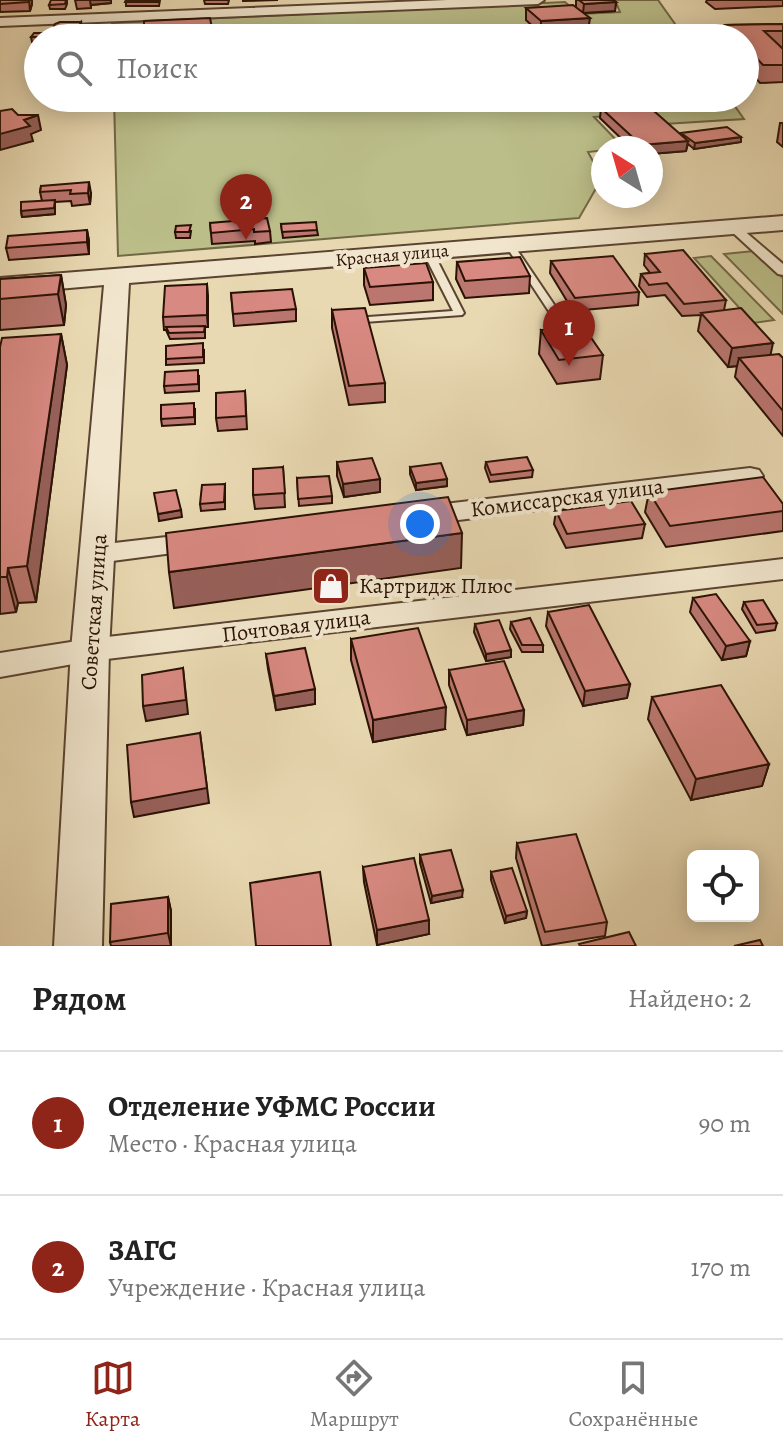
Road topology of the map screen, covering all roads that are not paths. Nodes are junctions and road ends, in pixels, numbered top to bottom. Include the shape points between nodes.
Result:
1 (184, 0) edge
2 (538, 0) edge
3 (471, 2) edge
4 (180, 16) junction
5 (0, 22) edge
6 (783, 223) edge
7 (735, 227) junction
8 (510, 246) junction
9 (428, 252) junction
10 (783, 271) edge
11 (117, 278) junction
12 (0, 286) edge
13 (335, 323) edge
14 (588, 346) edge
15 (750, 476) edge
16 (393, 519) edge
17 (222, 539) edge
18 (97, 554) junction
19 (783, 569) edge
20 (90, 650) junction
21 (0, 665) edge
22 (78, 946) edge

1 - 4 street
2 - 3 street
3 - 4 street
4 - 5 street
6 - 7 street, Красная улица
7 - 8 street, Красная улица
7 - 10 street
8 - 9 street, Красная улица
8 - 14 lane via 553,311 572,322
9 - 11 street, Красная улица
9 - 13 lane via 459,313
11 - 12 street, Красная улица
11 - 18 street, Советская улица
15 - 16 street, Комиссарская улица
17 - 18 street
18 - 20 street, Советская улица
19 - 20 street, Почтовая улица
20 - 21 street, Почтовая улица
20 - 22 street, Советская улица

